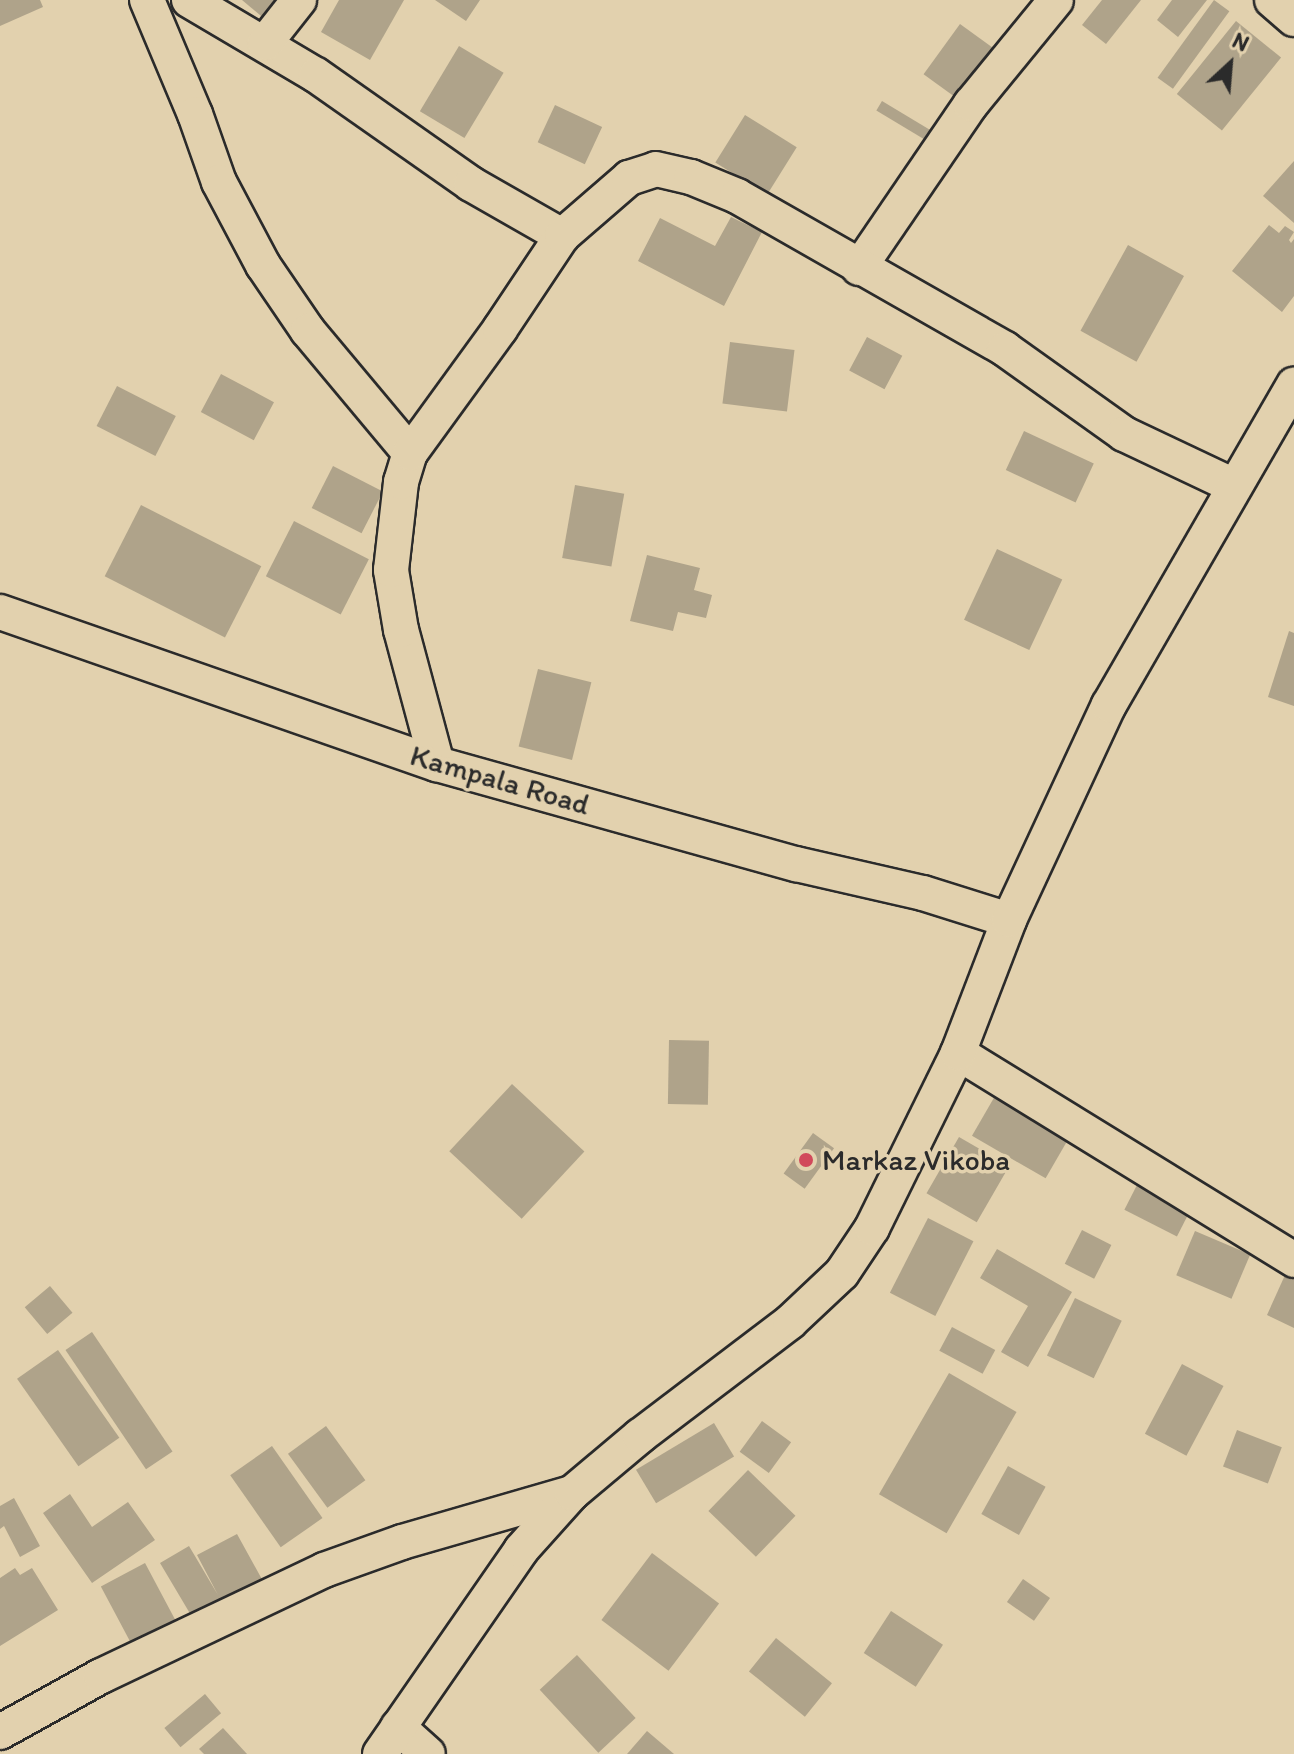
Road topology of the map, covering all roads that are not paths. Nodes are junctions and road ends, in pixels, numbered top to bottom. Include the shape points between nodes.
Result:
1 (147, 0) edge
2 (189, 0) edge
3 (299, 0) edge
4 (1056, 0) edge
5 (1272, 0) edge
6 (1294, 19) edge
7 (265, 43) junction
8 (562, 236) junction
9 (859, 268) junction
10 (1294, 385) edge
11 (410, 453) junction
12 (1234, 486) junction
13 (0, 612) edge
14 (437, 764) junction
15 (1009, 920) junction
16 (958, 1053) junction
17 (1294, 1260) edge
18 (572, 1493) junction
19 (0, 1732) edge
20 (389, 1740) edge
21 (428, 1754) edge

1 - 11 street via 219,182 263,265 308,331
2 - 7 street
3 - 7 street
4 - 9 street via 946,137
5 - 6 street
7 - 8 street via 471,184
8 - 9 street via 608,192 656,169 737,196
8 - 11 street
9 - 12 street via 1005,349 1124,434
10 - 12 street
11 - 14 street via 394,522 391,570 401,630
12 - 15 street via 1109,705
13 - 14 street, Kampala Road
14 - 15 street, Kampala Road
15 - 16 street
16 - 17 street
16 - 18 street via 878,1215 842,1273 790,1322
18 - 19 street via 324,1570 101,1676
18 - 20 street via 521,1550
20 - 21 street

